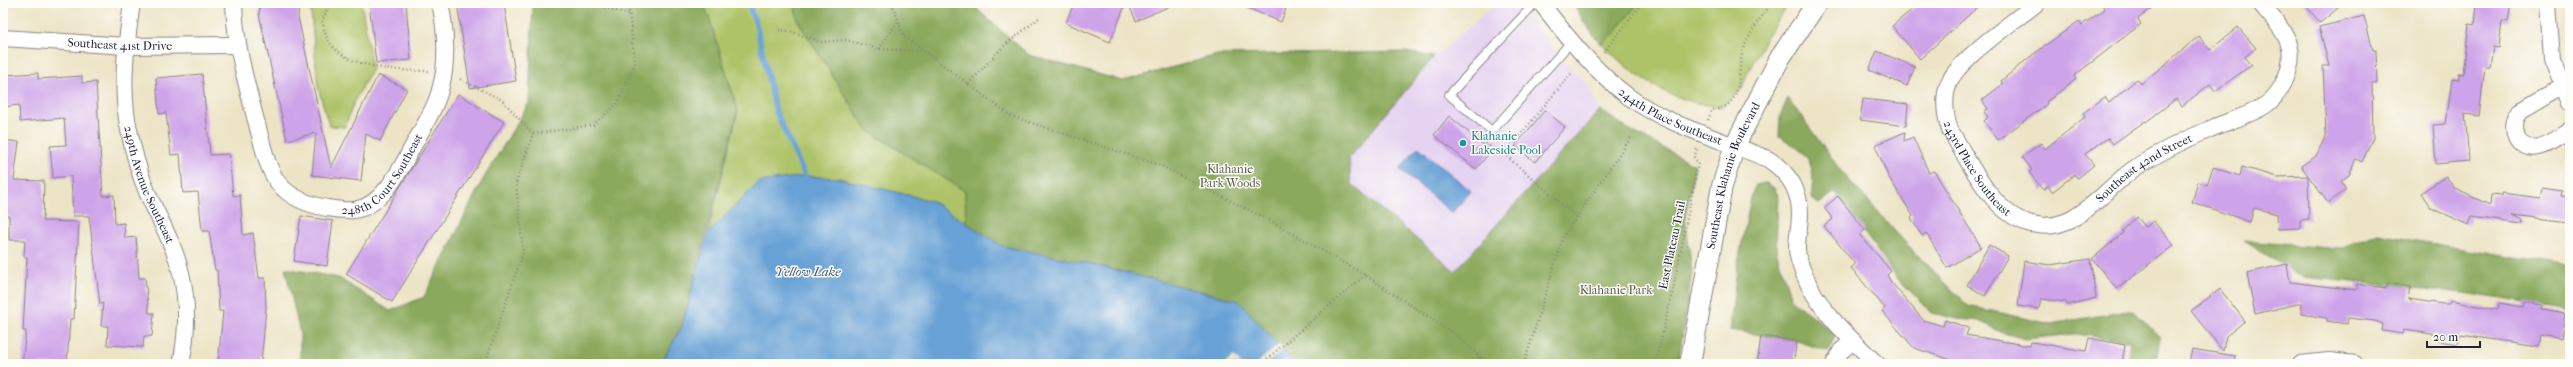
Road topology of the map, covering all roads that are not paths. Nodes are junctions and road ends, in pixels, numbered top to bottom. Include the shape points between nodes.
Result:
1 (132, 3) edge
2 (234, 3) edge
3 (440, 3) edge
4 (1535, 3) edge
5 (1541, 3) edge
6 (1817, 3) edge
7 (2037, 3) edge
8 (2260, 3) edge
9 (2548, 3) edge
10 (3, 38) edge
11 (1571, 42) junction
12 (237, 45) junction
13 (126, 46) junction
14 (2561, 86) junction
15 (2570, 104) edge
16 (2570, 131) edge
17 (1735, 145) junction
18 (2029, 223) joint
19 (1853, 341) junction
20 (181, 364) edge
21 (1690, 364) edge
22 (1834, 364) edge
23 (1876, 364) edge
24 (2301, 364) edge
25 (2355, 364) edge

1 - 13 street, 249th Avenue Southeast
2 - 12 street, 248th Court Southeast
3 - 12 street, 248th Court Southeast via 444,71 440,90 432,110 384,192 366,207 341,210 322,207 296,198 279,184 267,160
4 - 11 lane via 1449,95 1492,131
5 - 11 street, 244th Place Southeast
6 - 17 street, Southeast Klahanie Boulevard via 1780,58
7 - 18 street, 243rd Place Southeast via 1966,60 1948,84 1945,99 1950,130 1990,194 2001,208
8 - 18 street, Southeast 42nd Street via 2288,41 2290,57 2282,88 2262,108 2182,142 2137,167 2074,218 2059,224
9 - 14 street via 2552,59
10 - 13 street, Southeast 41st Drive
11 - 17 street, 244th Place Southeast via 1600,72 1629,97 1651,111
12 - 13 street, Southeast 41st Drive
13 - 20 street, 249th Avenue Southeast via 124,83 129,129 147,190 172,244 181,273 185,306
14 - 15 street
14 - 16 street via 2519,112 2513,124 2516,138 2526,146 2539,147
17 - 19 street, 244th Place Southeast via 1783,168 1791,179 1799,203 1797,249 1804,275 1827,313
17 - 21 street, Southeast Klahanie Boulevard via 1722,186
19 - 22 street via 1841,351
19 - 23 street, 244th Place Southeast
24 - 25 street via 2329,361

